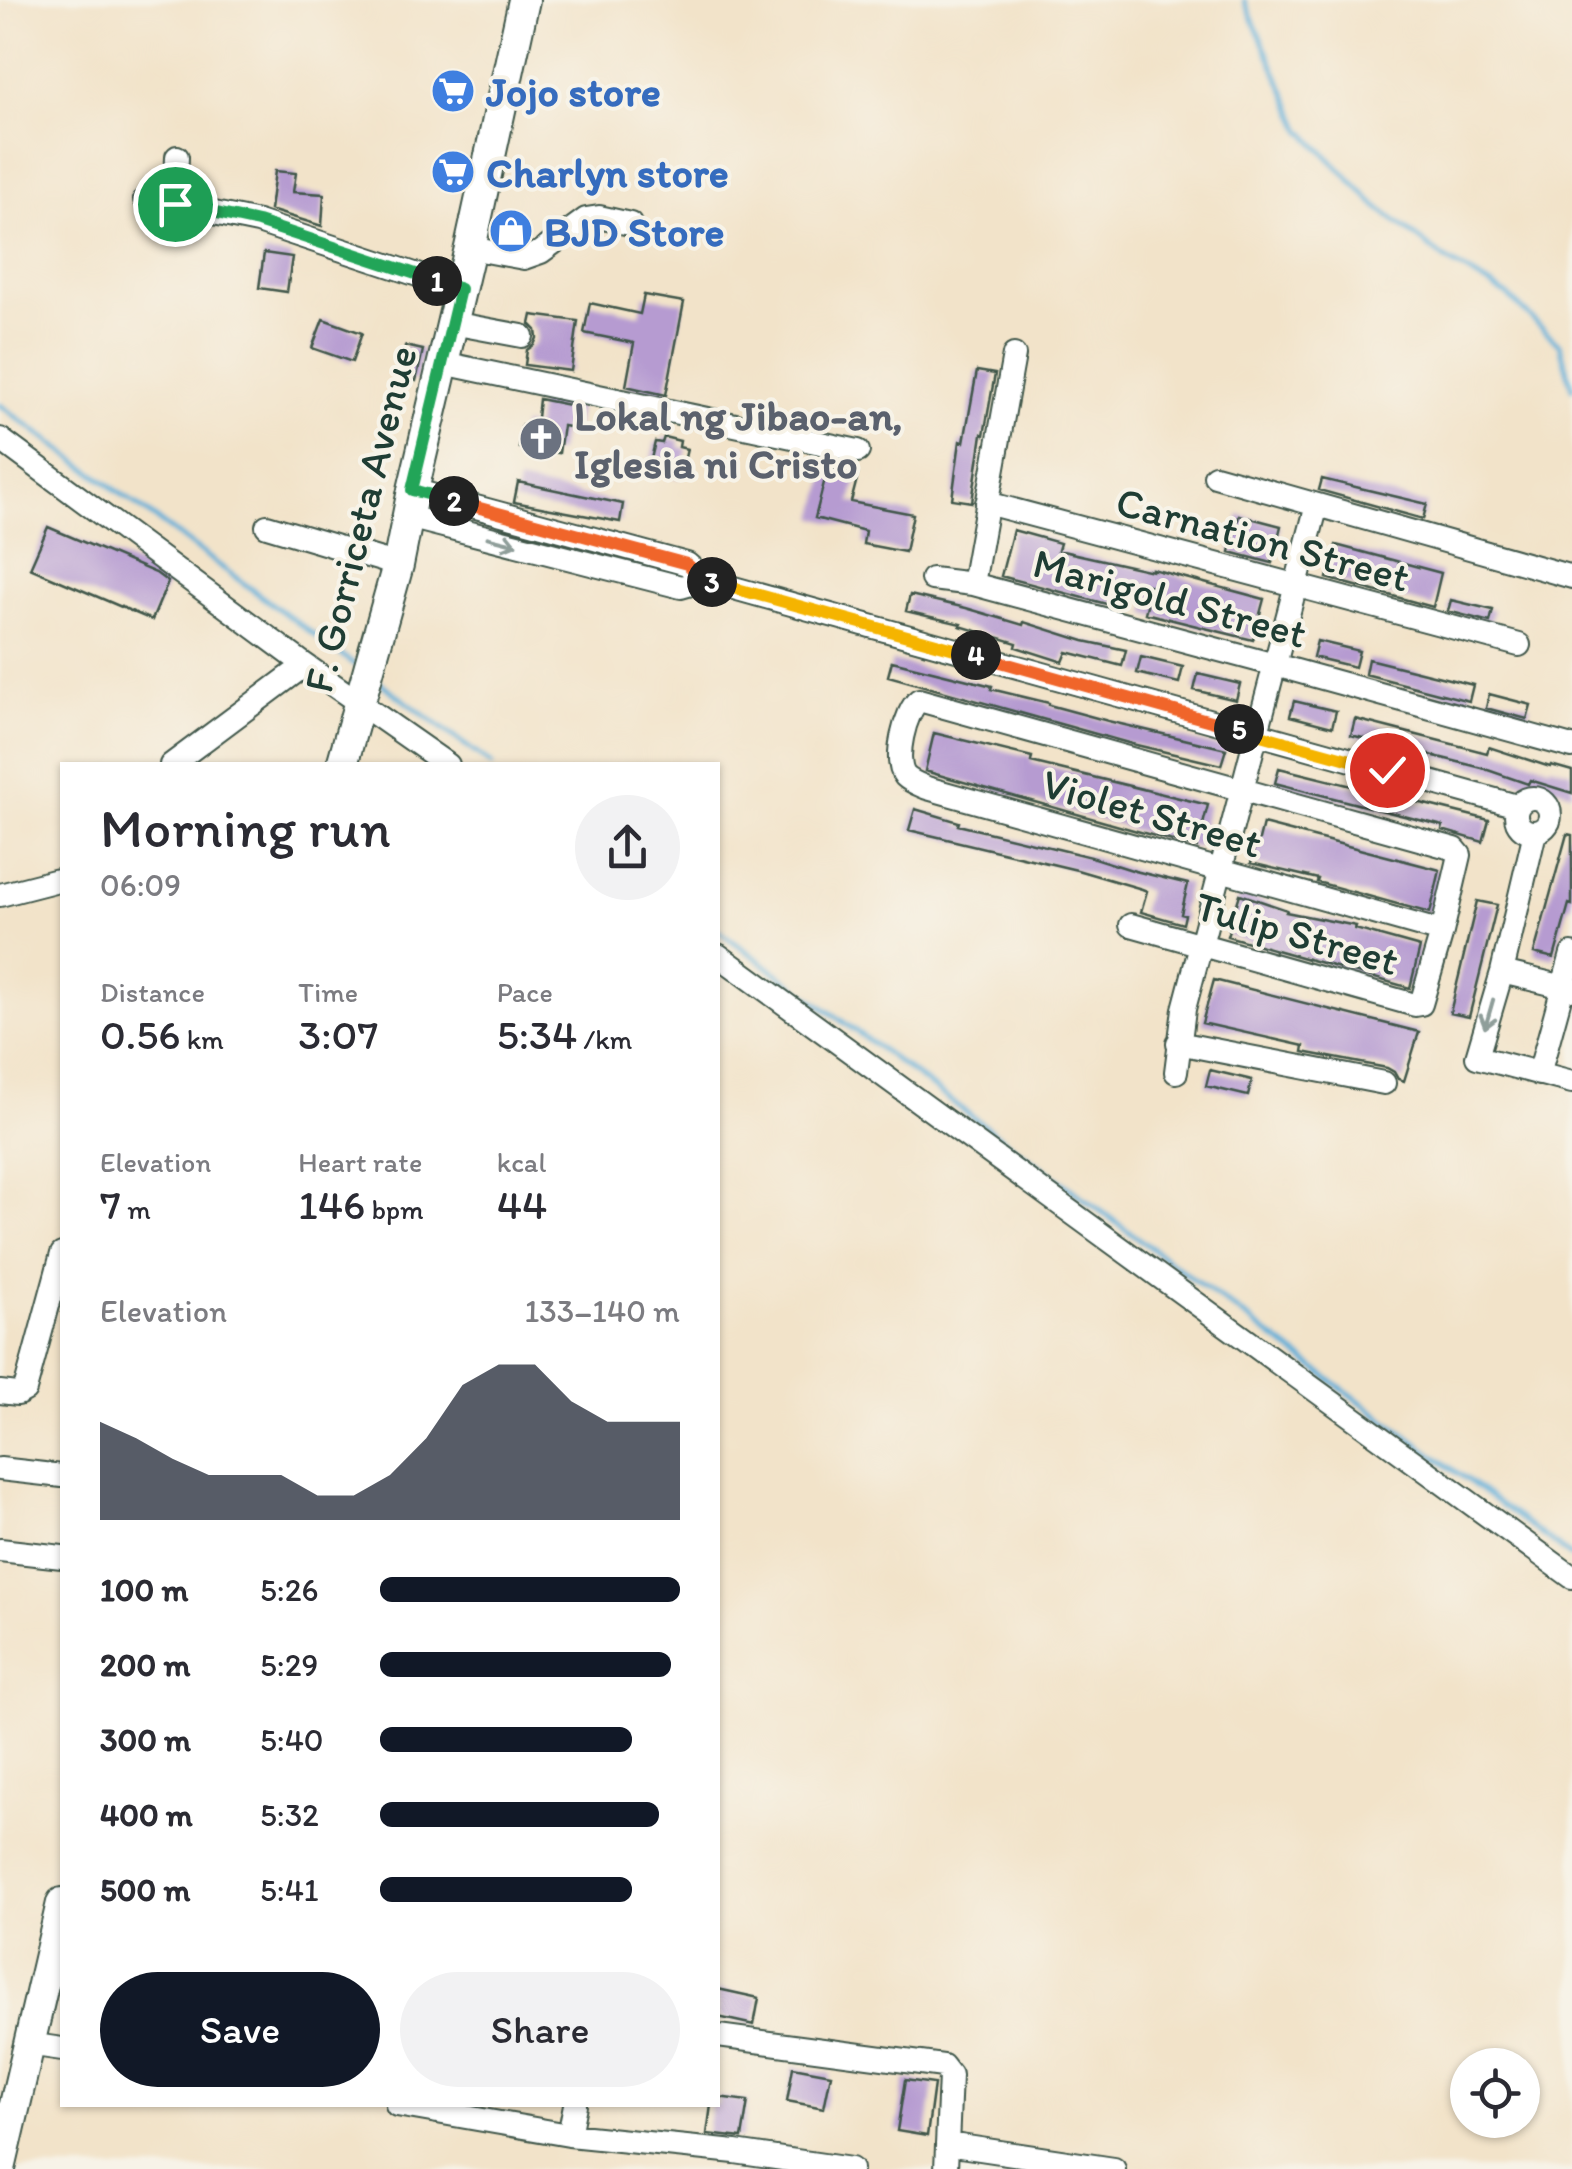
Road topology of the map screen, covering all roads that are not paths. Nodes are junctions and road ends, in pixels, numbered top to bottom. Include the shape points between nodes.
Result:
1 (524, 0) edge
2 (177, 157) dead end
3 (145, 199) dead end
4 (175, 204) junction
5 (630, 224) dead end
6 (470, 248) junction
7 (460, 289) junction
8 (452, 323) junction
9 (522, 336) dead end
10 (1014, 355) dead end
11 (442, 363) junction
12 (0, 439) edge
13 (858, 451) dead end
14 (1214, 476) dead end
15 (410, 503) junction
16 (987, 504) junction
17 (1317, 505) junction
18 (267, 526) dead end
19 (398, 566) junction
20 (1572, 577) edge
21 (932, 579) dead end
22 (972, 584) junction
23 (1295, 588) junction
24 (1519, 646) dead end
25 (1275, 664) junction
26 (305, 665) junction
27 (359, 704) junction
28 (1257, 734) junction
29 (1572, 748) edge
30 (175, 762) edge
31 (343, 762) edge
32 (444, 762) edge
33 (1243, 790) junction
34 (1221, 872) junction
35 (60, 880) edge
36 (0, 895) edge
37 (1132, 925) dead end
38 (1442, 932) junction
39 (1202, 944) junction
40 (1572, 954) edge
41 (720, 955) edge
42 (1502, 972) junction
43 (1568, 988) edge
44 (1178, 1043) junction
45 (1176, 1072) dead end
46 (1540, 1074) junction
47 (1572, 1082) edge
48 (1384, 1083) dead end
49 (60, 1261) edge
50 (0, 1392) edge
51 (0, 1469) edge
52 (60, 1476) edge
53 (0, 1550) edge
54 (60, 1557) edge
55 (1572, 1577) edge
56 (60, 1911) edge
57 (720, 2036) edge
58 (28, 2044) junction
59 (60, 2049) edge
60 (408, 2107) edge
61 (575, 2107) edge
62 (569, 2135) junction
63 (947, 2144) junction
64 (733, 2160) edge
65 (0, 2169) edge
66 (851, 2169) edge
67 (946, 2169) edge
68 (1114, 2169) edge

1 - 6 main road, F. Gorriceta Avenue
2 - 4 street
3 - 4 street
4 - 7 street via 258,222
5 - 6 street via 586,219 524,258
6 - 7 main road, F. Gorriceta Avenue
7 - 8 main road, F. Gorriceta Avenue
8 - 9 street
8 - 11 main road, F. Gorriceta Avenue
10 - 16 street, Marigold Street
11 - 13 street
11 - 15 main road, F. Gorriceta Avenue
12 - 26 street
14 - 17 street
15 - 19 main road, F. Gorriceta Avenue
15 - 28 street via 687,564 705,580
16 - 22 street, Marigold Street
16 - 23 street, Carnation Street
17 - 20 street
17 - 23 street
18 - 19 street
19 - 27 main road, F. Gorriceta Avenue
21 - 22 street
22 - 25 street, Marigold Street
23 - 24 street, Carnation Street
23 - 25 street
25 - 28 street
25 - 29 street, Marigold Street
26 - 27 street
26 - 30 street
27 - 31 main road, F. Gorriceta Avenue
27 - 32 street
28 - 33 street
28 - 42 street via 1517,806 1518,824 1535,832
33 - 34 street
33 - 34 street, Violet Street via 920,700 908,714 898,762 914,782
33 - 38 street, Tulip Street via 1455,850 1460,861
34 - 38 street, Violet Street
34 - 39 street
35 - 36 street
37 - 39 street, Tulip Street
38 - 39 street, Tulip Street via 1424,1001 1415,1005
39 - 44 street
40 - 43 street
41 - 55 street
42 - 43 street
42 -> 46 street via 1477,1058
43 - 46 street
44 - 45 street
44 - 48 street
46 - 47 street
49 - 50 street via 25,1390
51 - 52 street
53 - 54 street
56 - 58 main road
57 - 63 street via 943,2066 950,2076
58 - 59 street
58 - 65 main road
60 - 62 street
61 - 62 street
62 - 64 street
63 - 67 street
63 - 68 street
64 - 66 street

